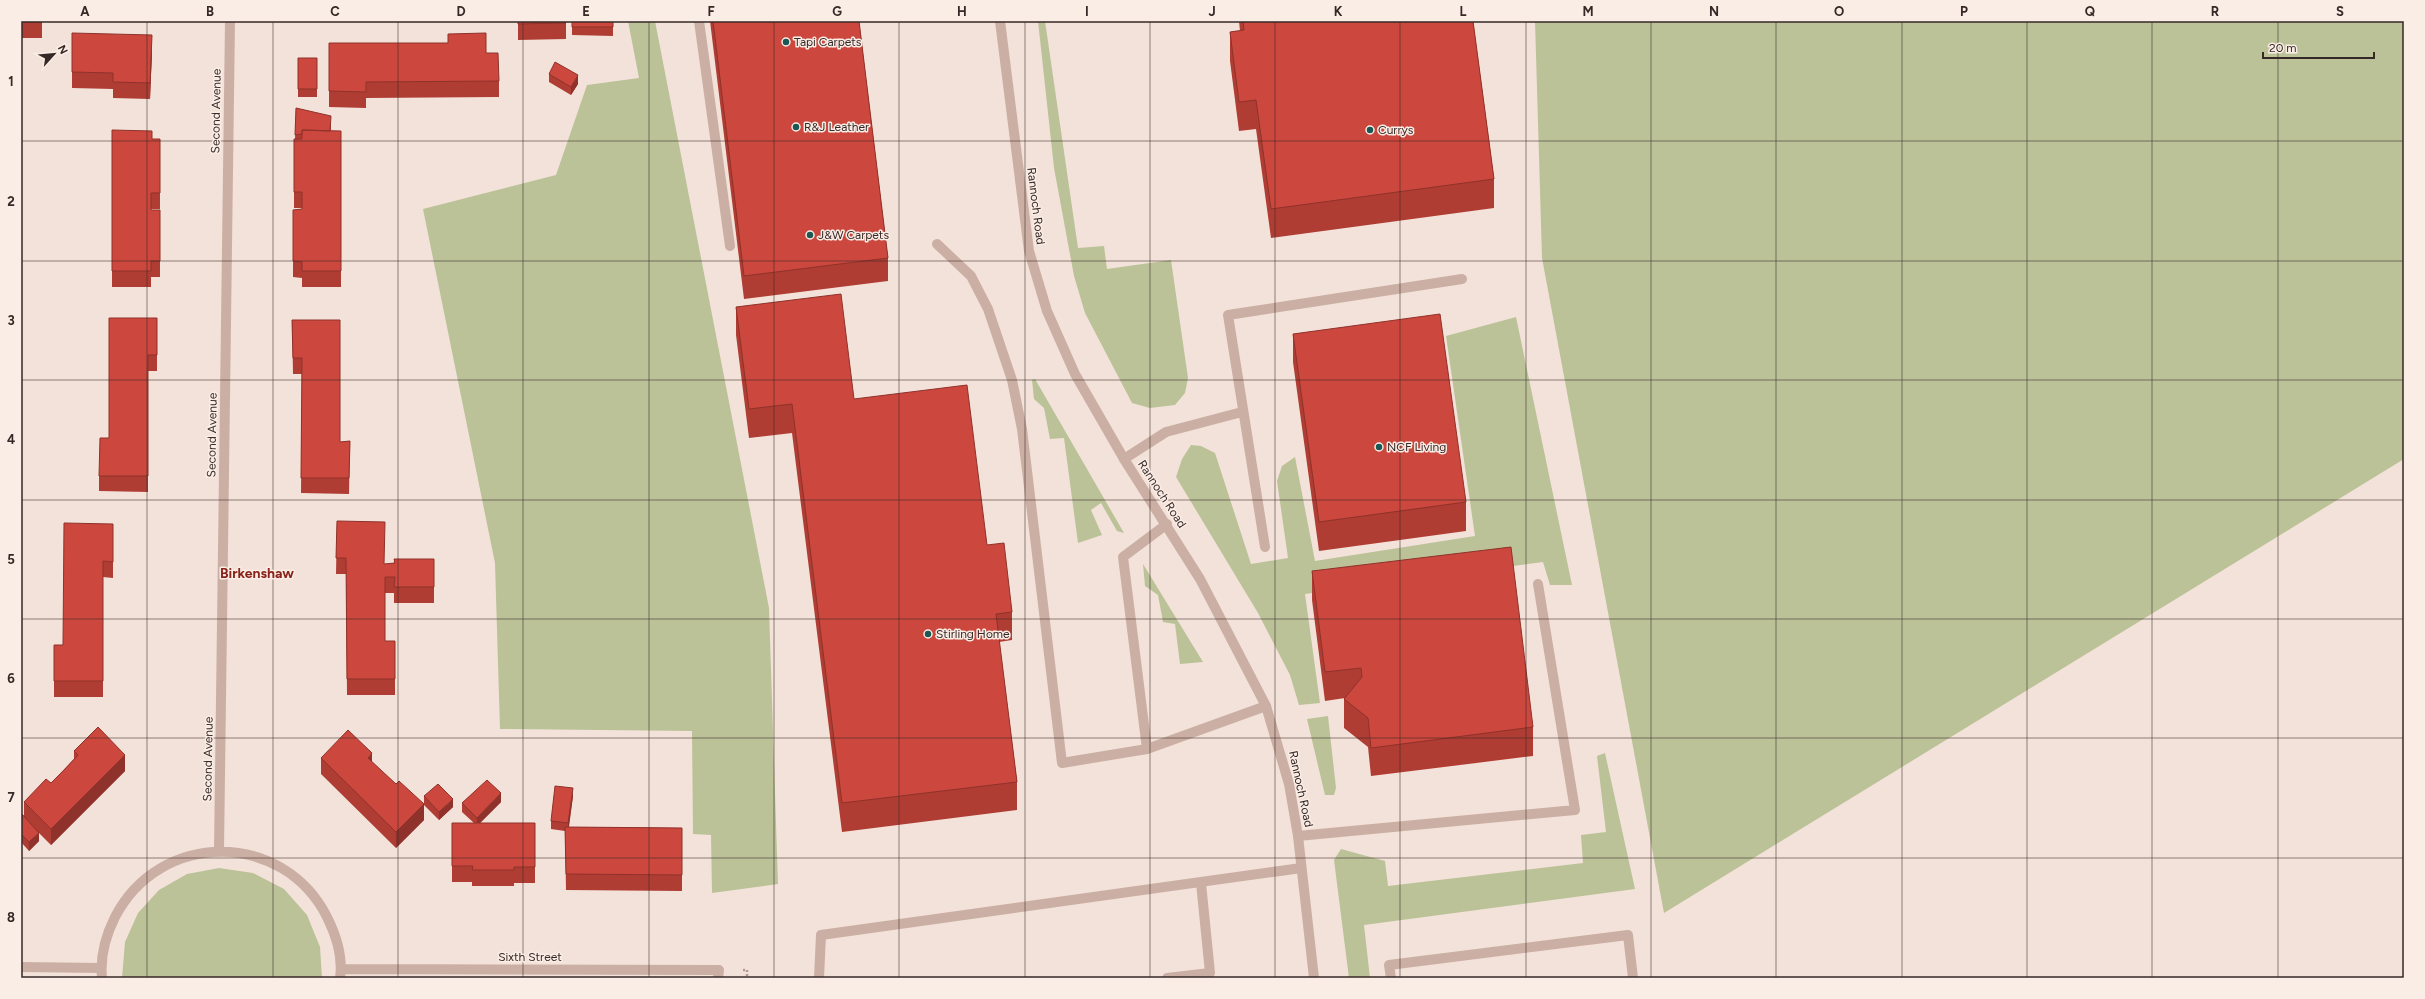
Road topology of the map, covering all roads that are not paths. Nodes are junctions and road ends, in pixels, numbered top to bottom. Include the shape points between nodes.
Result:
1 (230, 21) edge
2 (699, 21) edge
3 (1000, 21) edge
4 (937, 244) dead end
5 (730, 246) dead end
6 (1462, 280) dead end
7 (1242, 412) junction
8 (1124, 459) junction
9 (1166, 524) junction
10 (1265, 547) dead end
11 (1538, 584) dead end
12 (1266, 706) junction
13 (1147, 749) junction
14 (1298, 836) junction
15 (219, 850) junction
16 (1301, 868) junction
17 (1201, 883) junction
18 (21, 967) edge
19 (102, 973) edge
20 (340, 974) edge
21 (718, 974) edge
22 (1210, 975) edge
23 (819, 978) edge
24 (1167, 978) edge
25 (1314, 978) edge
26 (1391, 978) edge
27 (1633, 978) edge

1 - 15 street, Second Avenue
2 - 5 street
3 - 8 street, Rannoch Road via 1029,251 1047,311 1075,374
4 - 13 street via 971,276 988,309 1012,380 1022,429 1062,763
6 - 7 street via 1228,315
7 - 8 street via 1166,432
7 - 10 street
8 - 9 street, Rannoch Road
9 - 12 street, Rannoch Road via 1200,579
9 - 13 street via 1123,558
11 - 14 street via 1575,810
12 - 13 street
12 - 14 street, Rannoch Road via 1289,784
14 - 16 street, Rannoch Road
15 - 19 street via 182,856 150,873 124,899 107,932
15 - 20 street via 256,856 290,872 318,899 335,932
16 - 17 street
16 - 25 street, Rannoch Road
17 - 22 street
17 - 23 street via 821,935
18 - 19 street
20 - 21 street, Sixth Street
22 - 24 street
26 - 27 street via 1389,965 1628,935

